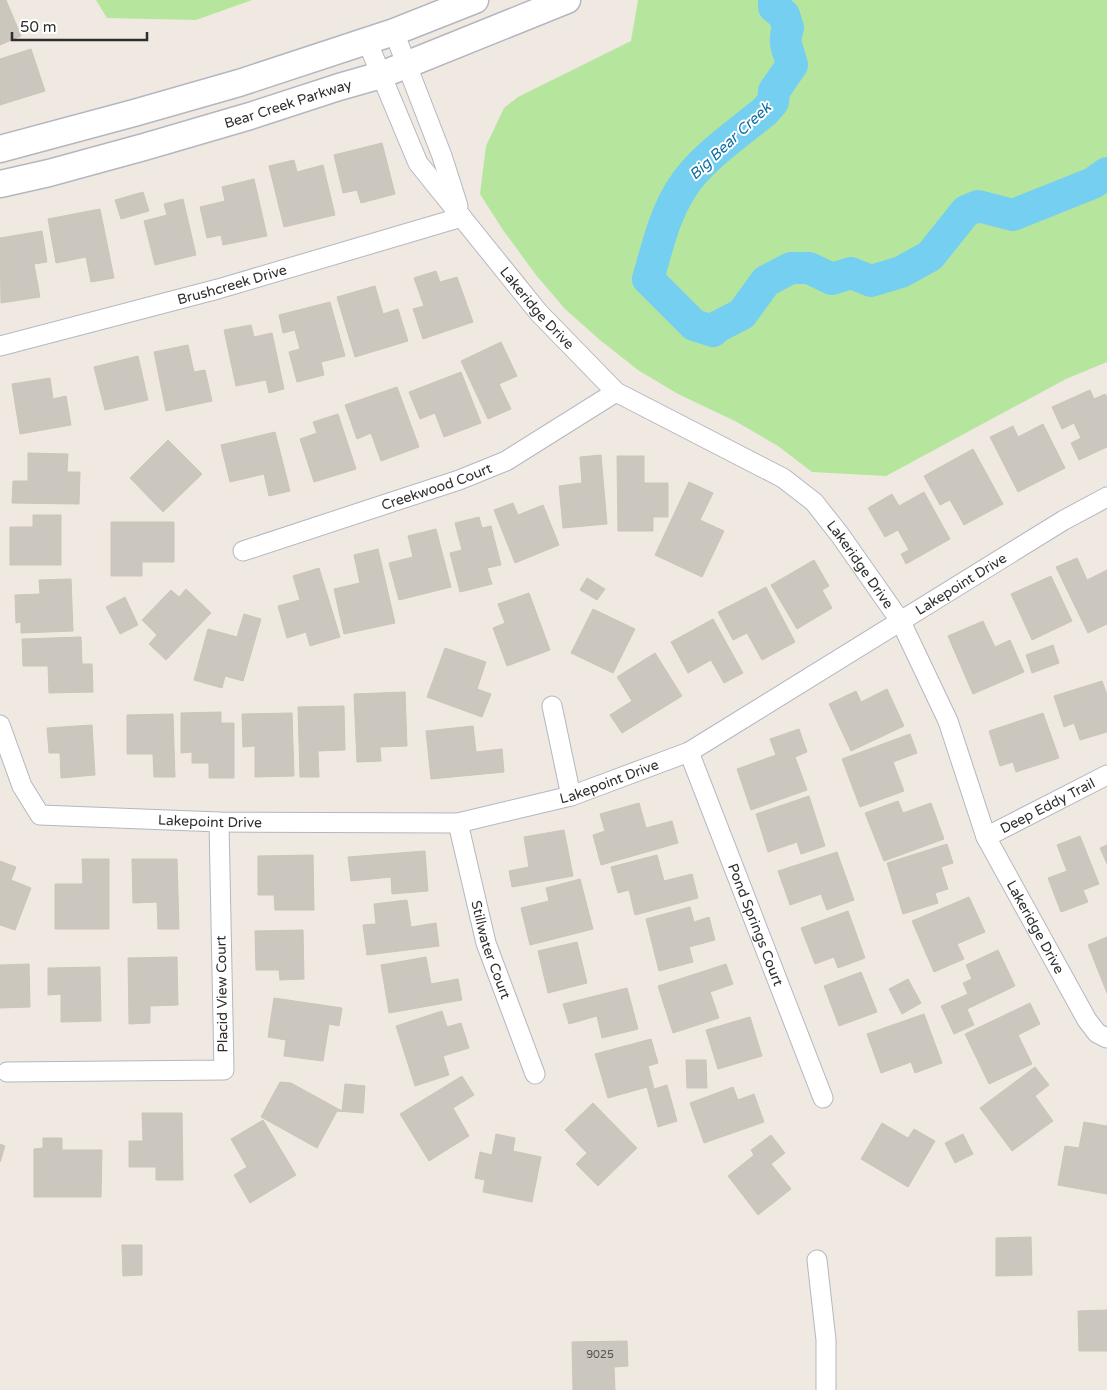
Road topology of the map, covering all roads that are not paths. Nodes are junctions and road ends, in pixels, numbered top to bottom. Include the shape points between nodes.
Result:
1 (475, 0) edge
2 (565, 1) edge
3 (394, 32) junction
4 (367, 41) junction
5 (407, 66) junction
6 (381, 75) junction
7 (0, 148) edge
8 (0, 184) edge
9 (462, 217) junction
10 (0, 346) edge
11 (616, 392) junction
12 (1107, 497) edge
13 (243, 551) dead end
14 (901, 622) junction
15 (552, 706) dead end
16 (0, 725) edge
17 (689, 752) junction
18 (1107, 775) edge
19 (571, 796) junction
20 (219, 822) junction
21 (458, 823) junction
22 (986, 837) junction
23 (1107, 1038) edge
24 (7, 1072) dead end
25 (535, 1074) dead end
26 (823, 1098) dead end
27 (817, 1260) dead end
28 (826, 1390) edge

1 - 3 main road
2 - 5 main road, Bear Creek Parkway
3 - 4 main road
3 - 5 street, Lakeridge Drive
4 - 6 street, Lakeridge Drive
4 - 7 main road via 239,83
5 - 6 main road, Bear Creek Parkway
5 - 9 street, Lakeridge Drive
6 - 8 main road, Bear Creek Parkway via 223,124
6 - 9 street, Lakeridge Drive via 418,163
9 - 10 street, Brushcreek Drive via 218,289
9 - 11 street, Lakeridge Drive via 539,313
11 - 13 street, Creekwood Court via 506,461
11 - 14 street, Lakeridge Drive via 783,478 814,502
12 - 14 street, Lakepoint Drive via 1064,520
14 - 17 street, Lakepoint Drive
14 - 22 street, Lakeridge Drive via 948,720
15 - 19 street
16 - 20 street, Lakepoint Drive via 22,786 40,816
17 - 19 street, Lakepoint Drive
17 - 26 street, Pond Springs Court
18 - 22 street, Deep Eddy Trail
19 - 21 street, Lakepoint Drive
20 - 21 street, Lakepoint Drive
20 - 24 street, Placid View Court via 224,1070
21 - 25 street, Stillwater Court via 486,943
22 - 23 street, Lakeridge Drive via 1087,1020 1097,1033
27 - 28 street via 826,1340

